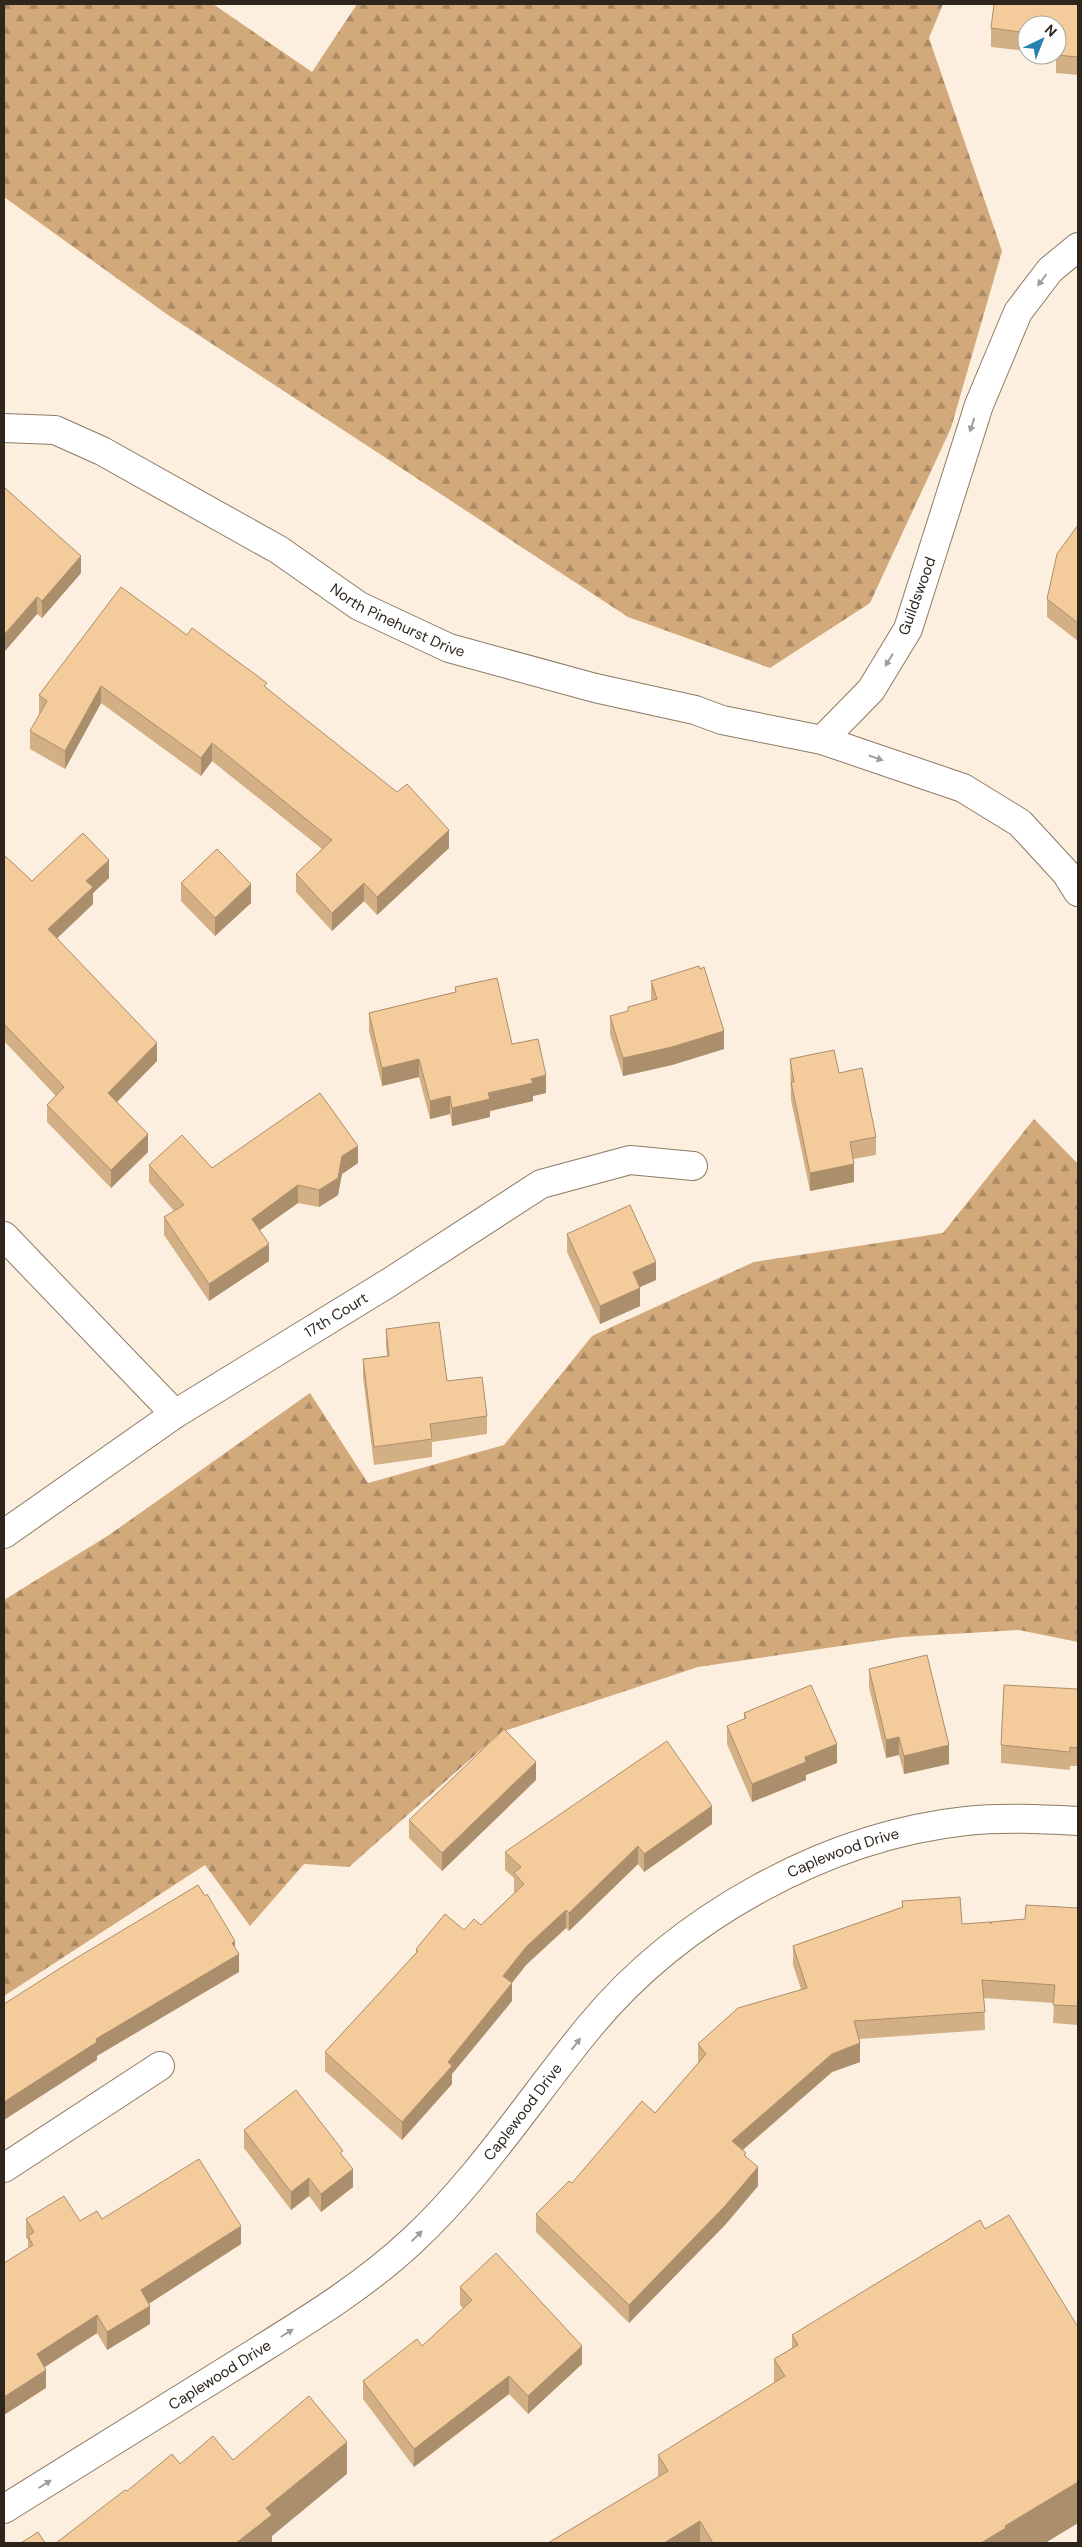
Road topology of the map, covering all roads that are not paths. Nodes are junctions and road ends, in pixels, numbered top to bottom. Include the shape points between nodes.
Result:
1 (1078, 247) edge
2 (4, 428) edge
3 (822, 740) junction
4 (1078, 892) edge
5 (692, 1166) dead end
6 (4, 1236) edge
7 (174, 1414) junction
8 (4, 1534) edge
9 (1078, 1821) edge
10 (160, 2066) dead end
11 (4, 2168) edge
12 (4, 2509) edge

1 -> 3 street, Guildswood via 1050,270 1018,312 979,406 908,630 871,690
2 - 3 street, North Pinehurst Drive via 55,430 102,451 279,550 359,606 449,648 595,688 695,710 722,720
3 -> 4 street via 963,788 1020,823
5 - 7 street, 17th Court via 630,1160 541,1184 390,1282
6 - 7 street
7 - 8 street, 17th Court
12 -> 9 street, Caplewood Drive via 324,2310 381,2269 436,2217 592,2024 632,1981 671,1947 717,1915 774,1880 820,1859 892,1835 966,1821
10 - 11 street

